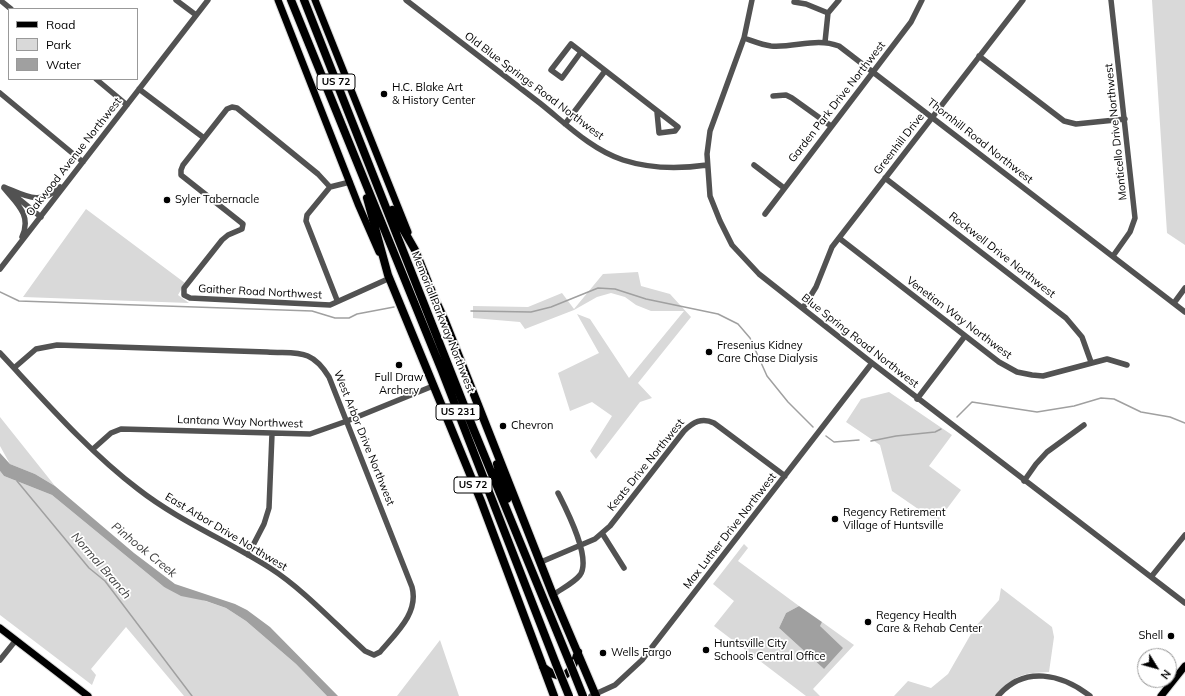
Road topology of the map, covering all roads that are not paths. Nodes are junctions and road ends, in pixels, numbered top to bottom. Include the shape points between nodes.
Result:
1 (0, 0) edge
2 (176, 0) edge
3 (208, 0) edge
4 (278, 0) edge
5 (292, 0) edge
6 (304, 0) edge
7 (315, 0) edge
8 (406, 0) edge
9 (752, 0) edge
10 (839, 0) edge
11 (922, 0) edge
12 (1023, 0) edge
13 (1112, 0) edge
14 (794, 2) dead end
15 (10, 8) edge
16 (828, 13) junction
17 (196, 15) junction
18 (744, 38) junction
19 (825, 42) junction
20 (581, 52) junction
21 (979, 56) junction
22 (605, 71) junction
23 (873, 72) junction
24 (97, 80) edge
25 (139, 89) junction
26 (0, 93) edge
27 (773, 96) dead end
28 (127, 105) junction
29 (657, 112) dead end
30 (932, 117) junction
31 (1125, 119) junction
32 (564, 124) junction
33 (831, 126) junction
34 (204, 138) junction
35 (356, 161) junction
36 (83, 162) junction
37 (368, 163) junction
38 (707, 165) junction
39 (754, 165) dead end
40 (75, 172) junction
41 (885, 178) junction
42 (350, 182) junction
43 (2, 186) edge
44 (330, 187) junction
45 (784, 188) junction
46 (765, 214) dead end
47 (41, 217) junction
48 (839, 238) junction
49 (18, 246) junction
50 (415, 250) junction
51 (1113, 256) junction
52 (0, 269) edge
53 (389, 277) junction
54 (1185, 288) edge
55 (337, 300) junction
56 (1174, 303) junction
57 (803, 308) junction
58 (1185, 312) edge
59 (965, 336) junction
60 (0, 353) edge
61 (1092, 362) junction
62 (872, 363) junction
63 (1127, 365) dead end
64 (14, 368) junction
65 (433, 386) junction
66 (917, 398) junction
67 (347, 421) junction
68 (1084, 425) dead end
69 (272, 434) junction
70 (493, 444) junction
71 (93, 449) junction
72 (785, 476) junction
73 (1024, 481) junction
74 (558, 493) dead end
75 (512, 521) junction
76 (602, 533) junction
77 (1185, 535) edge
78 (581, 544) junction
79 (248, 555) junction
80 (541, 562) junction
81 (624, 568) dead end
82 (1151, 577) junction
83 (553, 595) junction
84 (1185, 603) edge
85 (0, 628) edge
86 (16, 640) junction
87 (578, 652) junction
88 (377, 653) joint
89 (0, 660) edge
90 (543, 666) junction
91 (1185, 666) edge
92 (594, 695) edge
93 (88, 696) edge
94 (554, 696) edge
95 (569, 696) edge
96 (583, 696) edge
97 (998, 696) edge
98 (1090, 696) edge
99 (1161, 696) edge

1 - 15 street
2 - 17 street
3 - 17 street, Oakwood Avenue Northwest
4 - 42 main road
5 - 35 highway, Memorial Parkway Northwest / US 72
6 - 37 highway, Memorial Parkway Northwest / US 72
7 - 50 main road
8 - 32 street, Old Blue Springs Road Northwest
9 - 18 street, Blue Spring Road Northwest
10 - 16 street
11 - 23 street, Garden Park Drive Northwest via 911,22
12 - 21 street, Greenhill Drive
13 - 31 street, Monticello Drive Northwest
14 - 16 street
16 - 19 street
17 - 25 street, Oakwood Avenue Northwest
18 - 19 street, Thornhill Road Northwest via 771,46
18 - 38 street, Blue Spring Road Northwest via 710,132
19 - 23 street, Thornhill Road Northwest via 839,46
20 - 20 street via 562,78 551,70 571,44
20 - 22 street
21 - 30 street, Greenhill Drive
21 - 31 street via 1064,122 1076,124
22 - 29 street
22 - 32 street
23 - 30 street, Thornhill Road Northwest
23 - 33 street, Garden Park Drive Northwest
24 - 28 street
25 - 28 street, Oakwood Avenue Northwest
25 - 34 street
26 - 36 street
27 - 33 street via 786,95 792,98
28 - 36 street, Oakwood Avenue Northwest
30 - 41 street, Greenhill Drive
30 - 51 street, Thornhill Road Northwest
31 - 51 street, Monticello Drive Northwest via 1135,218 1130,232
32 - 38 street, Old Blue Springs Road Northwest via 601,150 622,160 668,168
33 - 45 street, Garden Park Drive Northwest
34 - 44 street, Gaither Road Northwest via 222,112 232,107 237,108 318,174
34 - 55 street, Gaither Road Northwest via 183,165 181,175 243,224 242,228 222,240 184,288 184,295 190,298 330,305
35 - 53 highway, US 72
35 - 95 highway, Memorial Parkway Northwest / US 231, bridge via 442,371
36 - 40 street, Oakwood Avenue Northwest
37 - 50 highway, US 72 via 398,223
37 - 75 highway, Memorial Parkway Northwest / US 231
38 - 57 street, Blue Spring Road Northwest via 710,196 732,245 748,264
39 - 45 street
40 - 43 street via 56,191 38,199 29,198
40 - 47 street, Oakwood Avenue Northwest
41 - 48 street, Greenhill Drive
41 - 61 street, Rockwell Drive Northwest via 1066,318 1082,337
42 - 44 street
42 - 53 main road
43 - 47 street
43 - 49 street via 22,210 26,219 27,225
44 - 55 street, Gaither Road Northwest via 307,216 306,221
45 - 46 street, Garden Park Drive Northwest
47 - 49 street, Oakwood Avenue Northwest
48 - 57 street, Greenhill Drive via 830,251 810,298
48 - 59 street, Venetian Way Northwest
49 - 52 street, Oakwood Avenue Northwest
50 - 70 highway, US 72 via 446,321
51 - 56 street, Thornhill Road Northwest
53 - 55 street, Gaither Road Northwest
53 - 65 highway, US 72
54 - 56 street
56 - 58 street, Thornhill Road Northwest
57 - 62 street, Blue Spring Road Northwest
59 - 61 street, Venetian Way Northwest via 999,362 1023,374 1043,376
59 - 66 street
60 - 64 street, East Arbor Drive Northwest
61 - 63 street, Venetian Way Northwest via 1107,359
62 - 66 street, Blue Spring Road Northwest
62 - 72 street, Max Luther Drive Northwest
64 - 67 street, West Arbor Drive Northwest via 36,349 57,345 300,354 310,356 322,366
64 - 71 street, East Arbor Drive Northwest
65 - 67 street, Lantana Way Northwest
65 - 90 highway, US 72 via 481,501
66 - 73 street, Blue Spring Road Northwest
67 - 69 street, Lantana Way Northwest via 310,434
67 - 88 street, West Arbor Drive Northwest via 414,593 408,618
68 - 73 street via 1047,452
69 - 71 street, Lantana Way Northwest via 122,429 111,433
69 - 79 street via 269,508
70 - 75 highway
70 - 80 highway, US 72
71 - 79 street, East Arbor Drive Northwest via 159,505
72 - 76 street, Keats Drive Northwest via 714,423 709,420 697,421 684,431
72 - 92 street, Max Luther Drive Northwest via 636,668 616,685
73 - 82 street, Blue Spring Road Northwest
74 - 78 street
75 - 96 highway, Memorial Parkway Northwest / US 231, bridge
76 - 78 street, Keats Drive Northwest via 595,539
76 - 81 street
77 - 82 street
78 - 80 street, Keats Drive Northwest
78 - 83 street via 581,574
79 - 88 street, East Arbor Drive Northwest via 293,585 365,651 374,655
80 - 83 highway, US 72
82 - 84 street, Blue Spring Road Northwest
83 - 87 highway, US 72
85 - 86 main road
86 - 89 street
86 - 93 main road
87 - 90 highway via 574,665 564,676 556,676
87 - 92 highway, US 72
90 - 94 highway, US 72
91 - 99 main road
97 - 98 street via 1016,682 1040,676 1065,680

